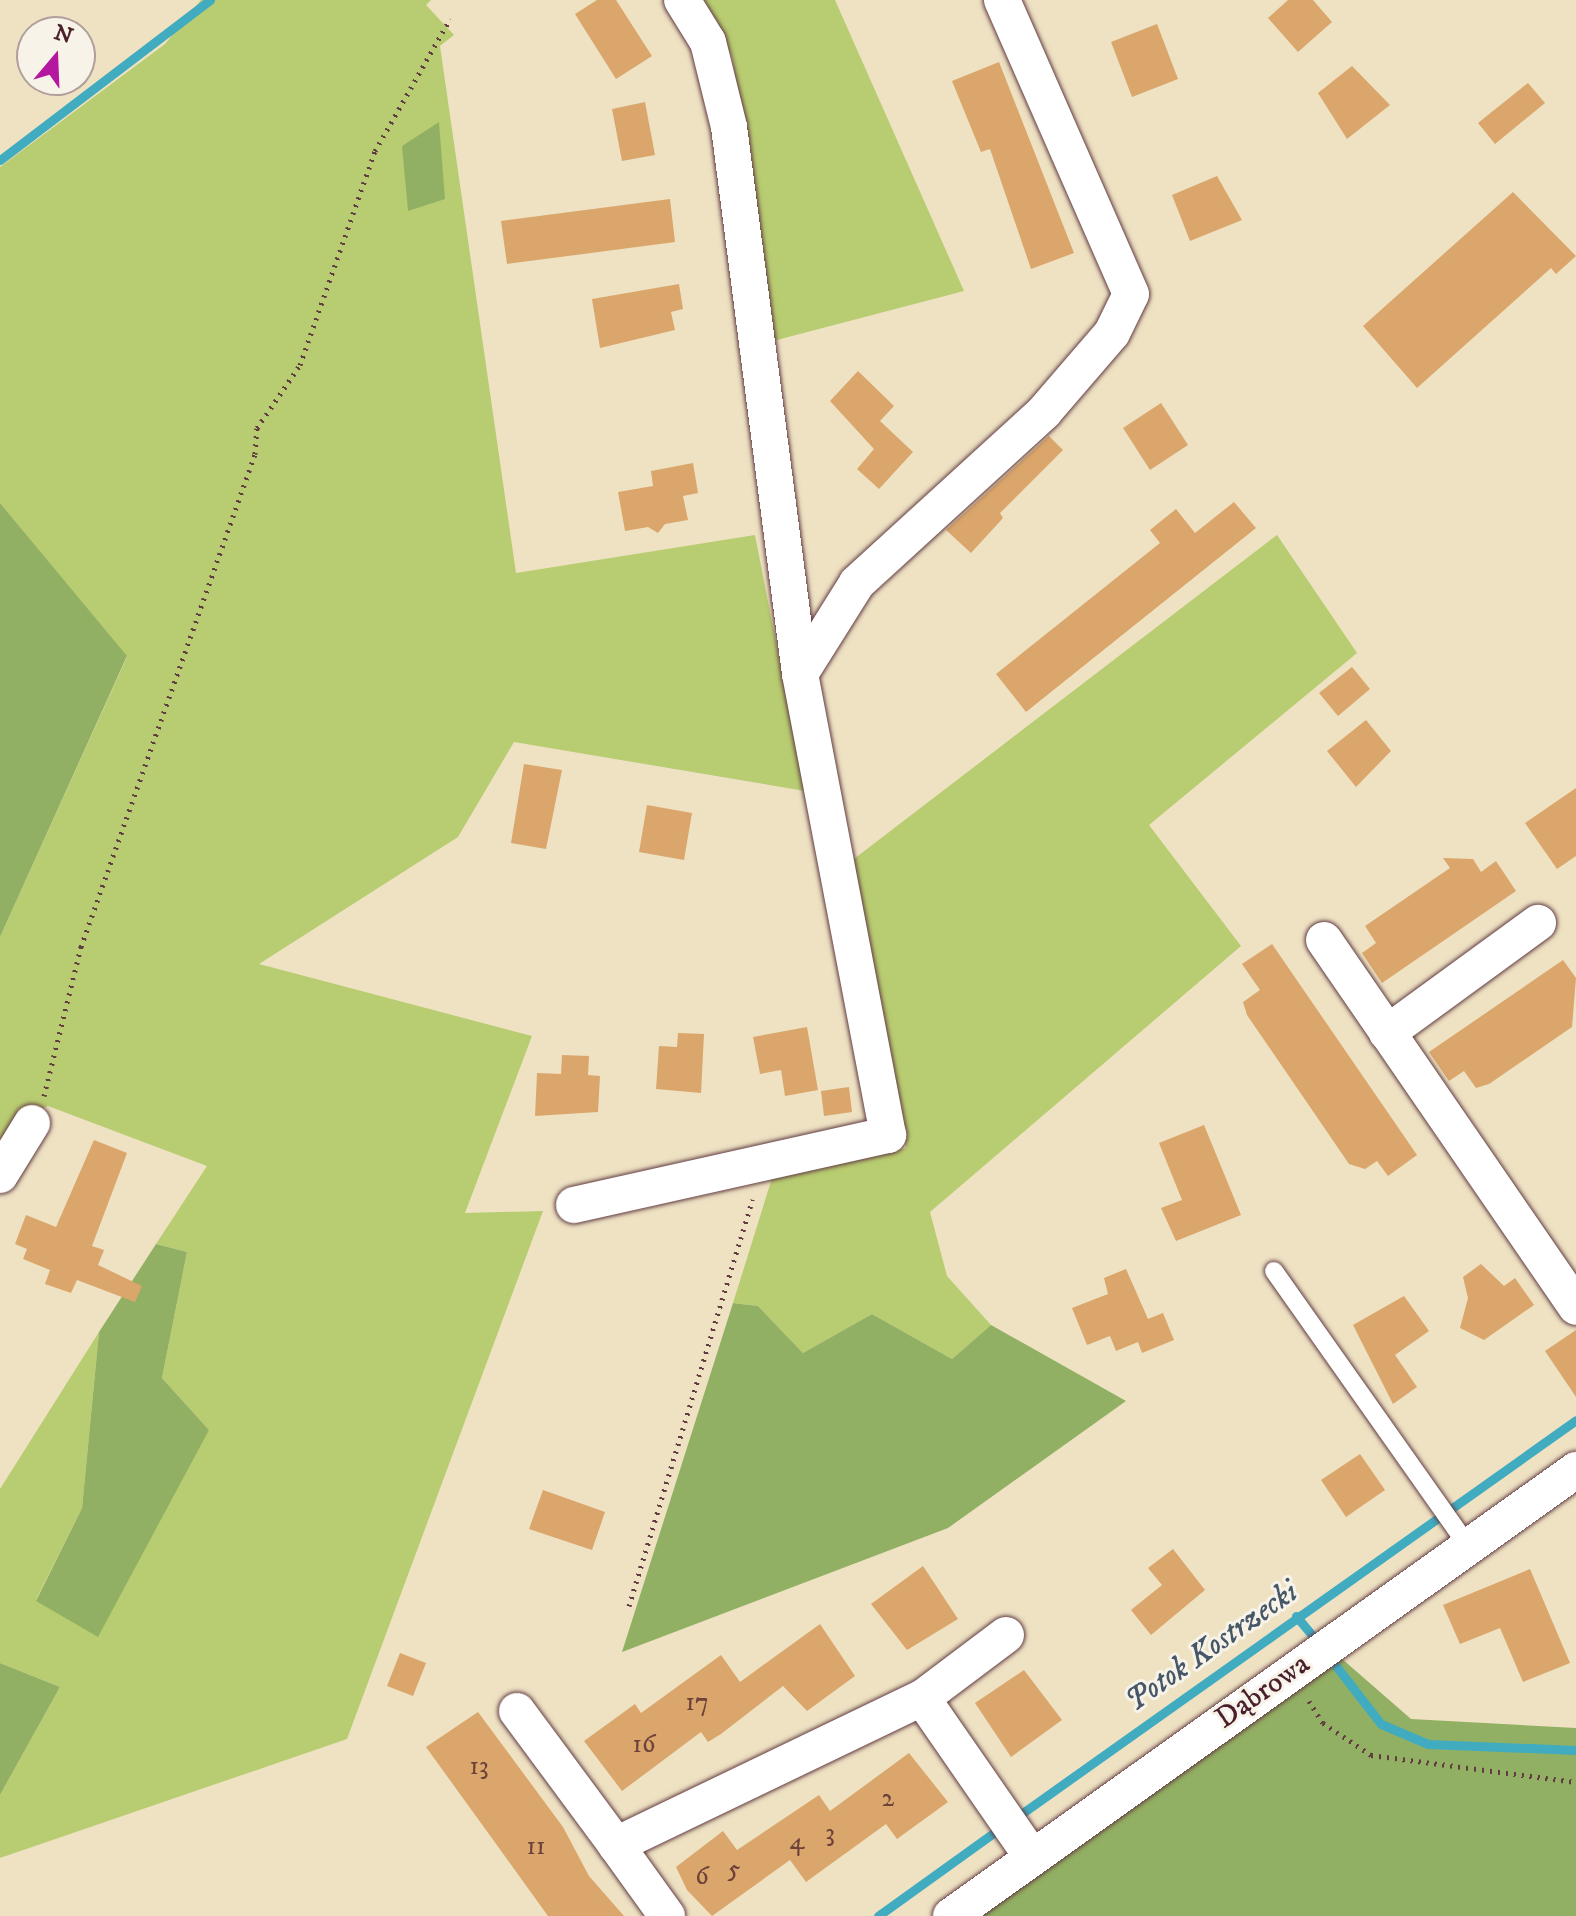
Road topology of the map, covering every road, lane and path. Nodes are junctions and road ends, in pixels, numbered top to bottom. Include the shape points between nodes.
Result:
1 (682, 0) edge
2 (1002, 0) edge
3 (450, 19) dead end
4 (800, 674) junction
5 (1538, 923) dead end
6 (1324, 940) dead end
7 (1387, 1033) junction
8 (32, 1123) joint
9 (764, 1160) junction
10 (0, 1175) edge
11 (574, 1205) dead end
12 (1274, 1271) dead end
13 (1576, 1307) edge
14 (1576, 1470) edge
15 (1462, 1535) junction
16 (629, 1606) dead end
17 (1006, 1635) dead end
18 (1291, 1673) junction
19 (922, 1698) junction
20 (517, 1711) dead end
21 (1576, 1782) edge
22 (616, 1845) junction
23 (1027, 1848) junction
24 (667, 1916) edge
25 (951, 1916) edge

1 - 4 street via 708,42 729,127
2 - 4 street via 1131,294 1112,333 1044,412 857,583
3 - 8 path via 375,151 300,365 257,428 255,454 81,947 61,1045
4 - 9 street via 888,1135
5 - 7 street
6 - 7 street
7 - 13 street
8 - 10 street
9 - 11 street
9 - 16 path
12 - 15 lane
14 - 15 street, Dąbrowa
15 - 18 street, Dąbrowa
17 - 19 street
18 - 21 path via 1323,1723 1371,1755
18 - 23 street, Dąbrowa
19 - 22 street
19 - 23 street
20 - 22 street
22 - 24 street
23 - 25 street, Dąbrowa

